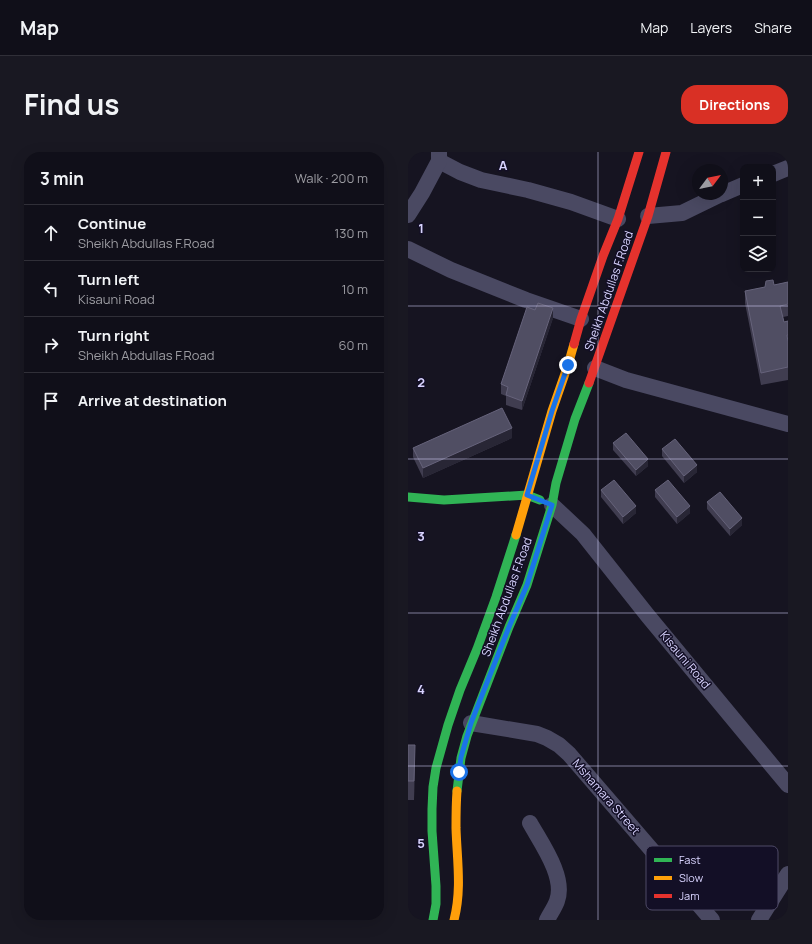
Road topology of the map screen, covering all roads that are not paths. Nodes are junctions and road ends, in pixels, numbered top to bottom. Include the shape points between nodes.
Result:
1 (639, 152) edge
2 (666, 152) edge
3 (439, 157) edge
4 (788, 168) edge
5 (776, 173) edge
6 (740, 186) edge
7 (728, 191) edge
8 (709, 200) edge
9 (408, 215) edge
10 (648, 216) junction
11 (618, 219) junction
12 (408, 249) edge
13 (581, 319) junction
14 (595, 368) junction
15 (788, 424) edge
16 (527, 495) junction
17 (408, 497) edge
18 (486, 498) junction
19 (497, 504) dead end
20 (552, 505) junction
21 (542, 524) junction
22 (583, 534) junction
23 (471, 723) junction
24 (788, 785) edge
25 (530, 823) dead end
26 (648, 846) edge
27 (788, 874) edge
28 (778, 890) edge
29 (703, 910) edge
30 (765, 910) edge
31 (432, 920) edge
32 (454, 920) edge
33 (547, 920) edge
34 (712, 920) edge
35 (759, 920) edge

1 - 11 main road, Sheikh Abdullas F.Road
2 - 10 main road, Sheikh Abdullas F.Road
3 - 9 street
3 - 11 street via 460,172 481,180 571,202
4 - 5 street
6 - 7 street
8 - 10 street via 682,213
10 - 14 main road, Sheikh Abdullas F.Road
11 - 13 main road, Sheikh Abdullas F.Road
12 - 13 street via 451,270
13 - 16 main road, Sheikh Abdullas F.Road
14 - 15 street via 626,380
14 - 20 main road, Sheikh Abdullas F.Road via 575,419
16 - 18 main road
16 - 20 main road
16 - 31 main road, Sheikh Abdullas F.Road via 496,596 460,690 436,768 432,810 436,904
17 - 18 main road via 444,500
18 - 19 main road
20 - 21 main road, Sheikh Abdullas F.Road
20 - 22 street, Kisauni Road
21 - 22 street
21 - 23 main road, Sheikh Abdullas F.Road via 527,585
22 - 24 street, Kisauni Road
23 - 26 street, Mshamara Street via 537,734 559,745
23 - 32 main road, Sheikh Abdullas F.Road via 461,757 457,792 459,890
25 - 33 street via 552,863 559,885 558,901
27 - 28 street
29 - 34 street, Mshamara Street
30 - 35 street

